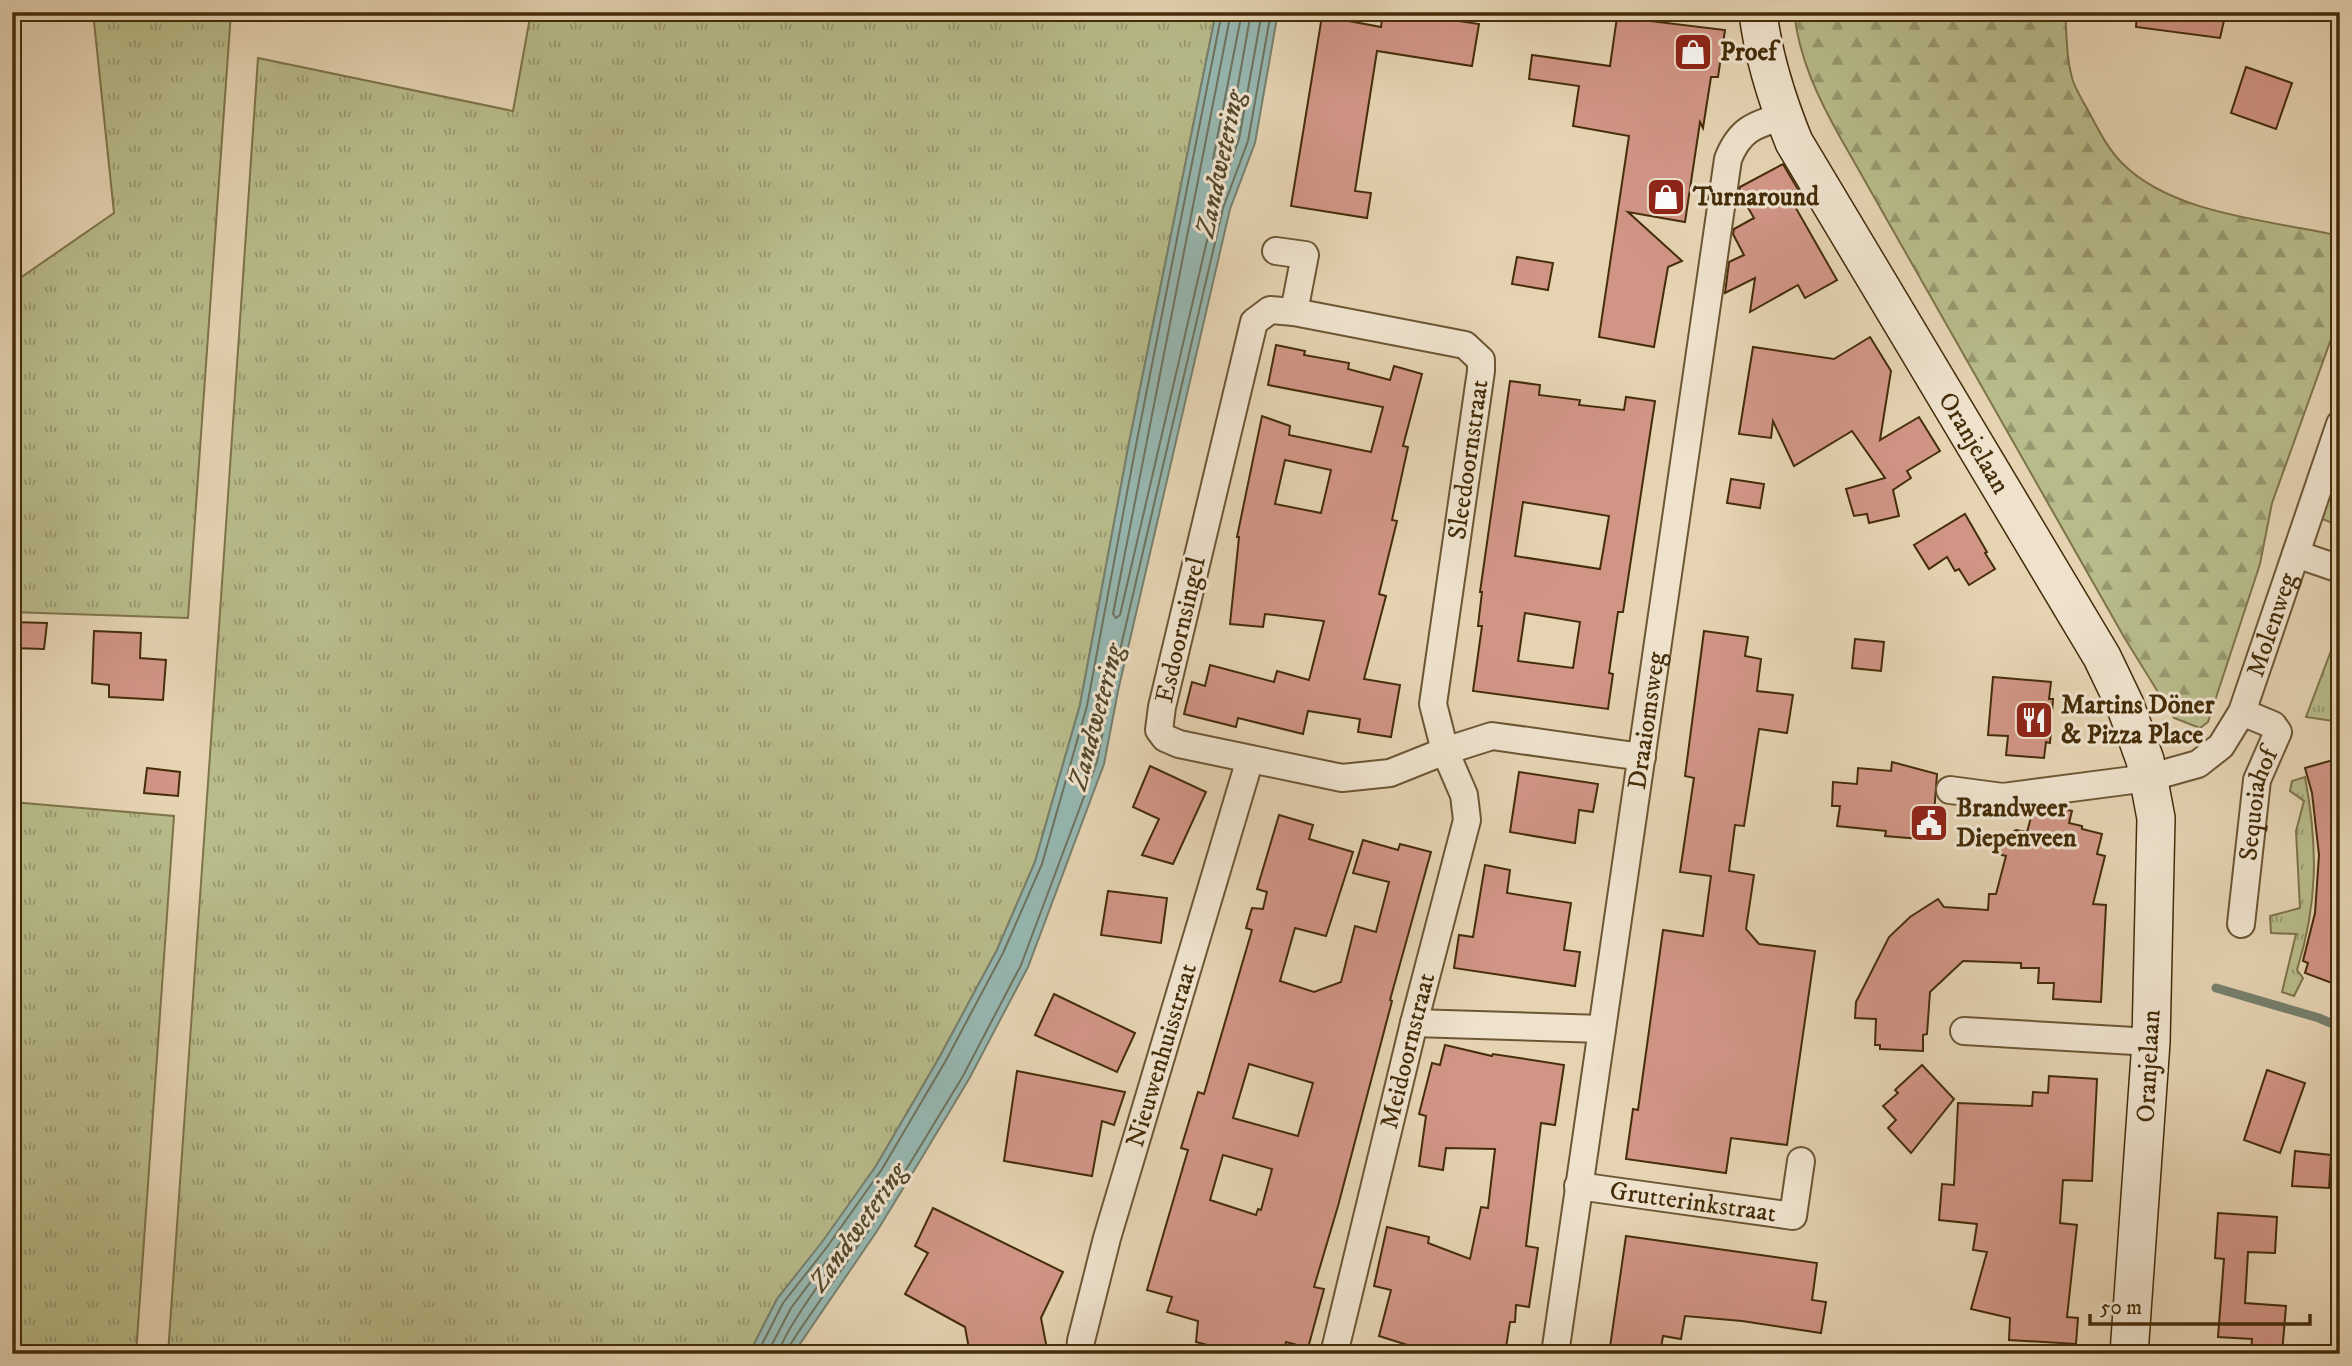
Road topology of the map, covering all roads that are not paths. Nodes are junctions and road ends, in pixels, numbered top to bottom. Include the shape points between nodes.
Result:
1 (1758, 12) edge
2 (1784, 117) junction
3 (1276, 251) dead end
4 (1294, 312) junction
5 (2340, 424) edge
6 (2296, 554) junction
7 (2340, 569) edge
8 (2242, 712) junction
9 (1446, 751) junction
10 (1642, 757) junction
11 (1250, 759) junction
12 (2148, 778) junction
13 (1950, 790) dead end
14 (2241, 924) dead end
15 (1414, 1023) junction
16 (1602, 1029) junction
17 (1964, 1031) dead end
18 (2151, 1042) junction
19 (1801, 1161) dead end
20 (1578, 1186) junction
21 (1080, 1354) edge
22 (1334, 1354) edge
23 (1555, 1354) edge
24 (2129, 1354) edge

1 - 2 street, Oranjelaan via 1762,46
2 - 10 street, Draaiomsweg via 1744,132 1728,159
2 - 12 street, Oranjelaan via 1794,142 2102,657 2129,716
3 - 4 street via 1305,255
4 - 9 street, Sleedoornstraat via 1465,345 1481,360 1433,704
4 - 11 street, Esdoornsingel via 1270,310 1254,322 1159,730 1179,744
5 - 6 street, Molenweg
6 - 7 street
6 - 8 street, Molenweg
8 - 12 street, Molenweg via 2221,746 2198,764
8 - 14 street, Sequoiahof via 2273,725 2278,732 2257,779
9 - 10 street, Esdoornsingel via 1492,736
9 - 11 street, Esdoornsingel via 1372,777 1342,778
9 - 15 street, Meidoornstraat via 1464,795 1467,820
10 - 16 street, Draaiomsweg
11 - 21 street, Nieuwenhuisstraat via 1107,1238
12 - 13 street via 2003,797
12 - 18 street, Oranjelaan via 2156,818
15 - 16 street
15 - 22 street, Meidoornstraat
16 - 20 street, Draaiomsweg
17 - 18 street
18 - 24 street, Oranjelaan
19 - 20 street, Grutterinkstraat via 1793,1216
20 - 23 street, Draaiomsweg

